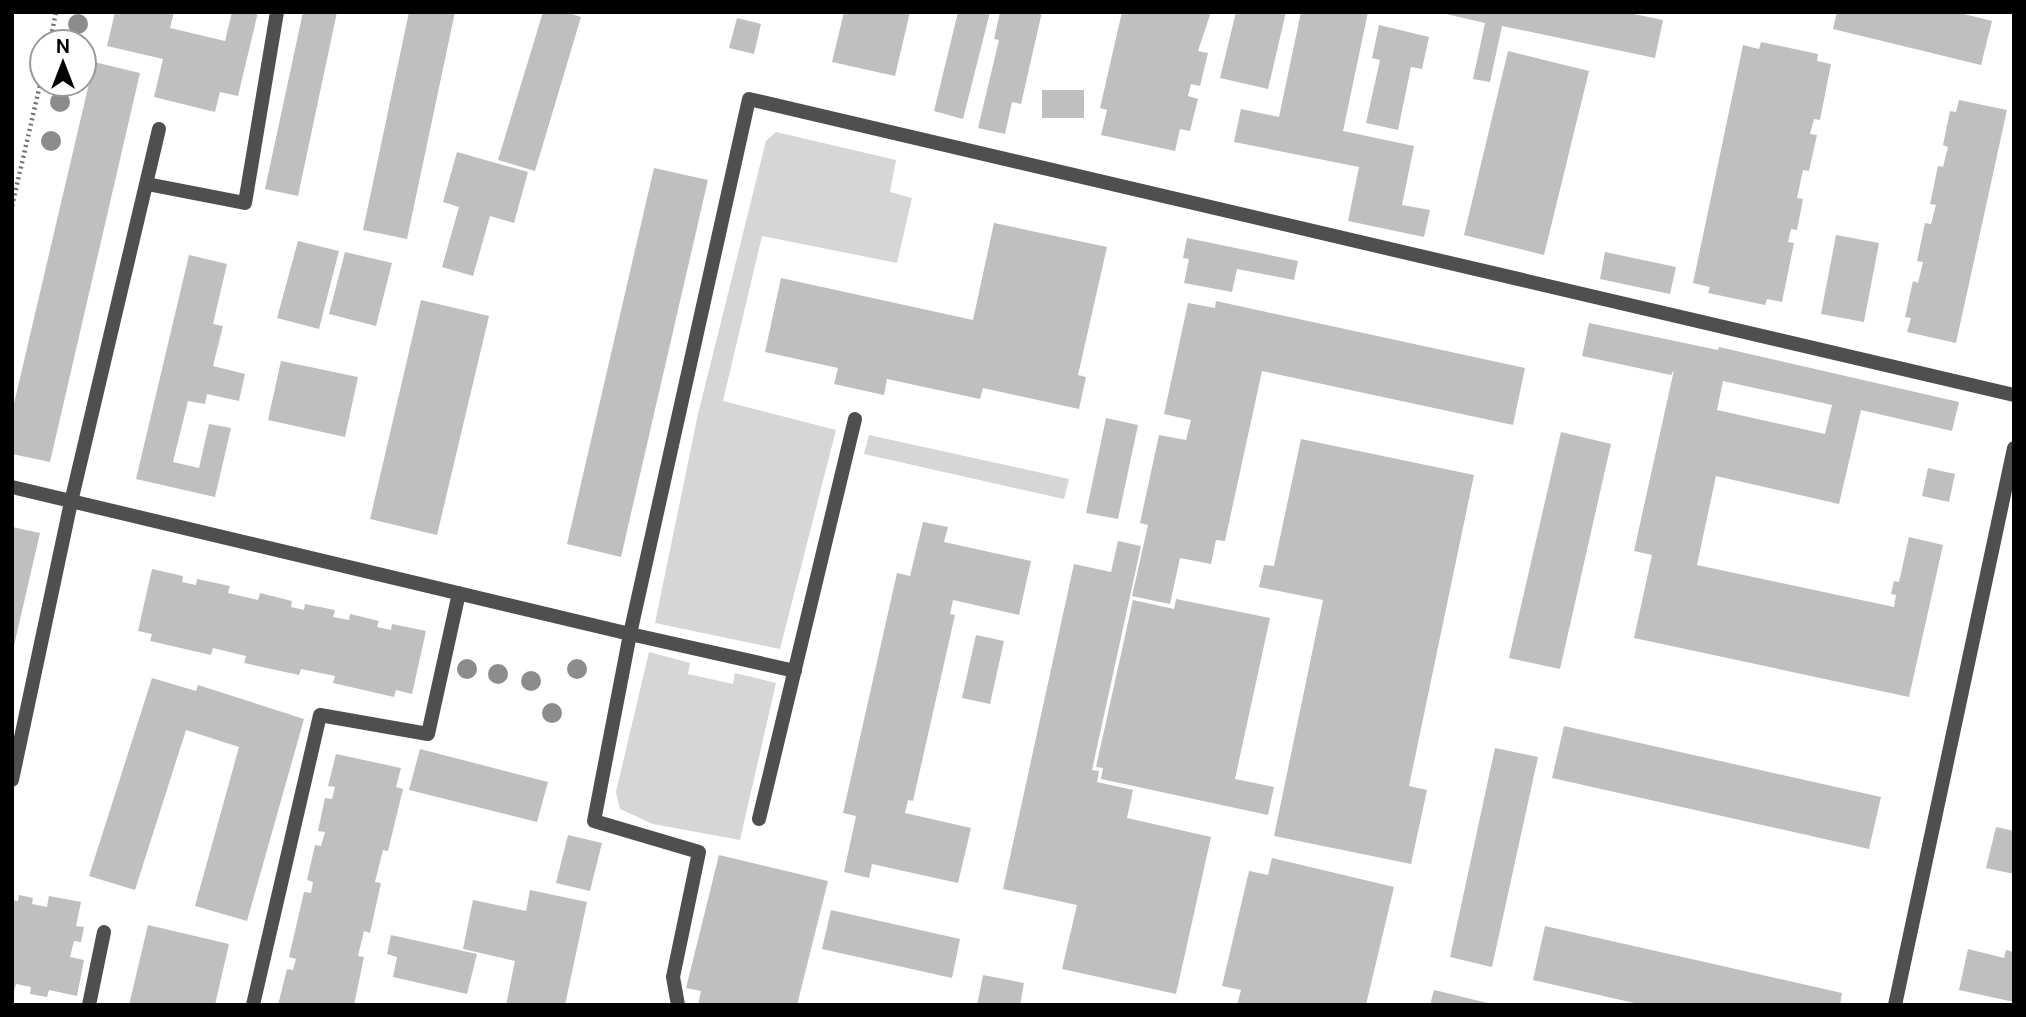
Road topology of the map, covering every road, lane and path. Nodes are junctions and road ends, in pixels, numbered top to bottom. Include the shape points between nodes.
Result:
1 (277, 12) edge
2 (37, 98) edge
3 (159, 129) dead end
4 (147, 184) junction
5 (12, 206) edge
6 (2014, 395) edge
7 (855, 419) dead end
8 (2014, 448) edge
9 (12, 487) edge
10 (71, 502) junction
11 (459, 593) junction
12 (630, 634) junction
13 (794, 671) junction
14 (12, 780) edge
15 (759, 819) dead end
16 (104, 932) dead end
17 (89, 1005) edge
18 (253, 1005) edge
19 (678, 1005) edge
20 (1895, 1005) edge

1 - 4 street via 245,203
2 - 5 path
3 - 4 street
4 - 10 street
6 - 12 street via 749,99
7 - 13 street
8 - 20 street
9 - 10 street
10 - 11 street
10 - 14 street
11 - 12 street
11 - 18 street via 428,734 320,715
12 - 13 street
12 - 19 street via 594,821 699,852 673,977
13 - 15 street
16 - 17 street

